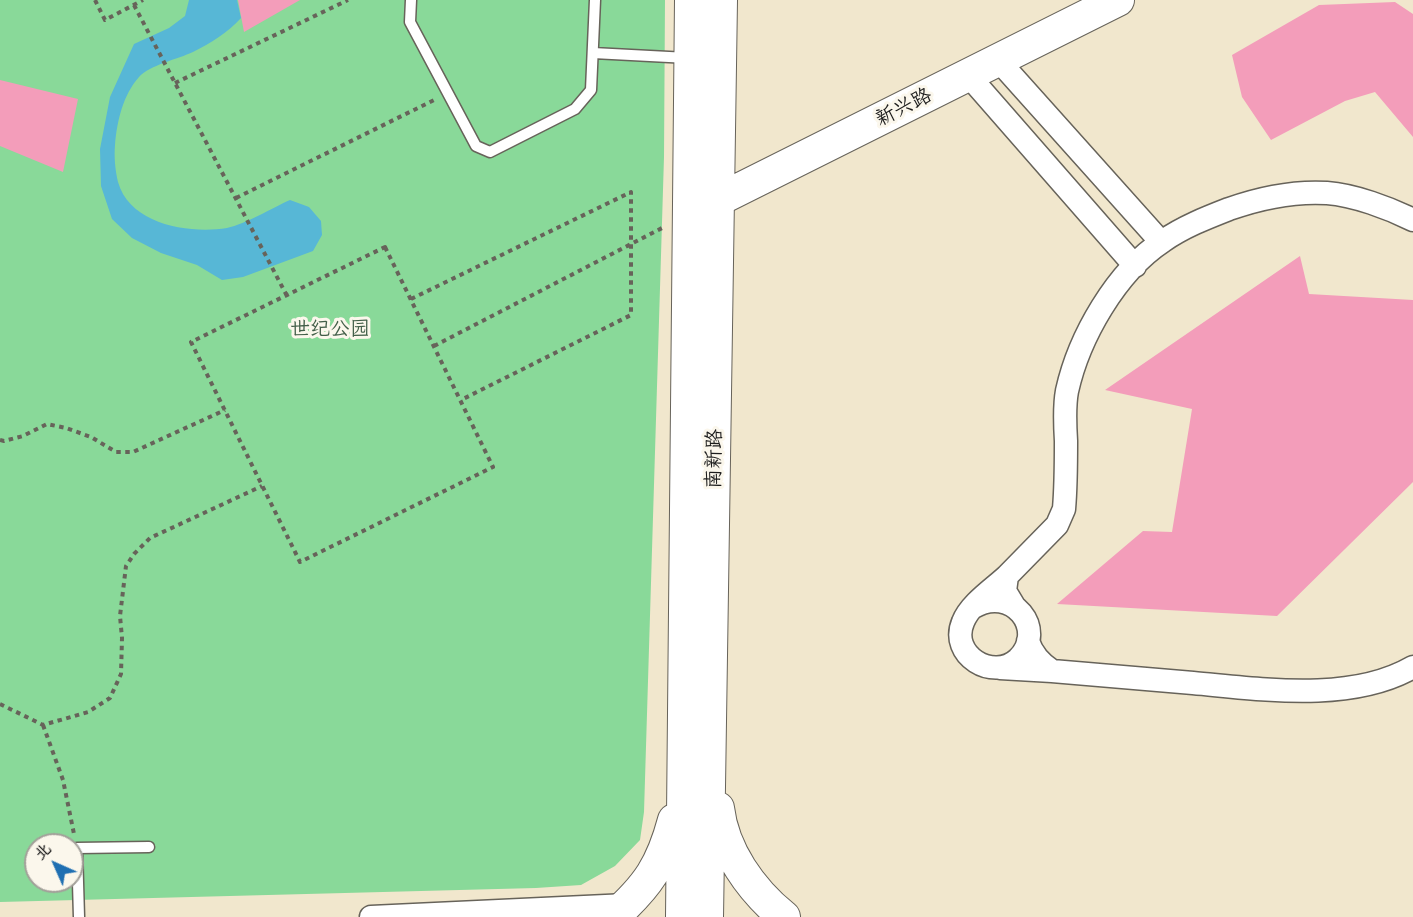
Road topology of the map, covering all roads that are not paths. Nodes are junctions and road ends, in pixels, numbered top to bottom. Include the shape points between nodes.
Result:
1 (411, 0) edge
2 (595, 0) edge
3 (691, 0) edge
4 (721, 0) edge
5 (1118, 0) edge
6 (593, 52) junction
7 (691, 58) junction
8 (998, 60) junction
9 (968, 75) junction
10 (719, 200) junction
11 (689, 214) junction
12 (1413, 220) edge
13 (1161, 242) junction
14 (1135, 266) junction
15 (1007, 576) junction
16 (1014, 606) junction
17 (972, 608) junction
18 (1028, 640) junction
19 (1413, 667) edge
20 (992, 668) junction
21 (1052, 671) junction
22 (697, 736) junction
23 (149, 846) dead end
24 (620, 911) edge
25 (79, 917) edge
26 (371, 917) edge
27 (410, 917) edge
28 (682, 917) edge
29 (707, 917) edge
30 (784, 917) edge

1 - 6 lane via 410,22 476,146 490,152 575,109 591,90
2 - 6 lane
3 - 7 street, 南新路
4 - 10 street, 南新路
5 - 8 street, 新兴路
6 - 7 lane
7 - 11 street, 南新路
8 - 9 street, 新兴路
8 - 13 street
9 - 10 street, 新兴路
9 - 14 street
10 - 11 street, 新兴路
10 - 22 street, 南新路
11 - 22 street, 南新路
12 - 13 street via 1388,208 1328,193 1301,193 1243,204 1184,228
13 - 14 street
14 - 15 street via 1102,306 1086,336 1067,392 1064,509 1058,525
15 - 16 street via 1005,591
15 - 17 street
16 - 17 street via 993,600
16 - 18 street via 1026,622
17 - 20 street via 962,625 962,645 974,661
18 - 20 street via 1025,650 1011,664
18 - 21 street via 1031,650
19 - 21 street via 1397,676 1334,690 1264,689
20 - 21 street
22 - 24 street via 667,847 653,875
22 - 28 street, 南新路
22 - 29 street, 南新路
22 - 30 street via 731,852 744,876
23 - 25 lane via 76,848
24 - 27 street
26 - 27 street

